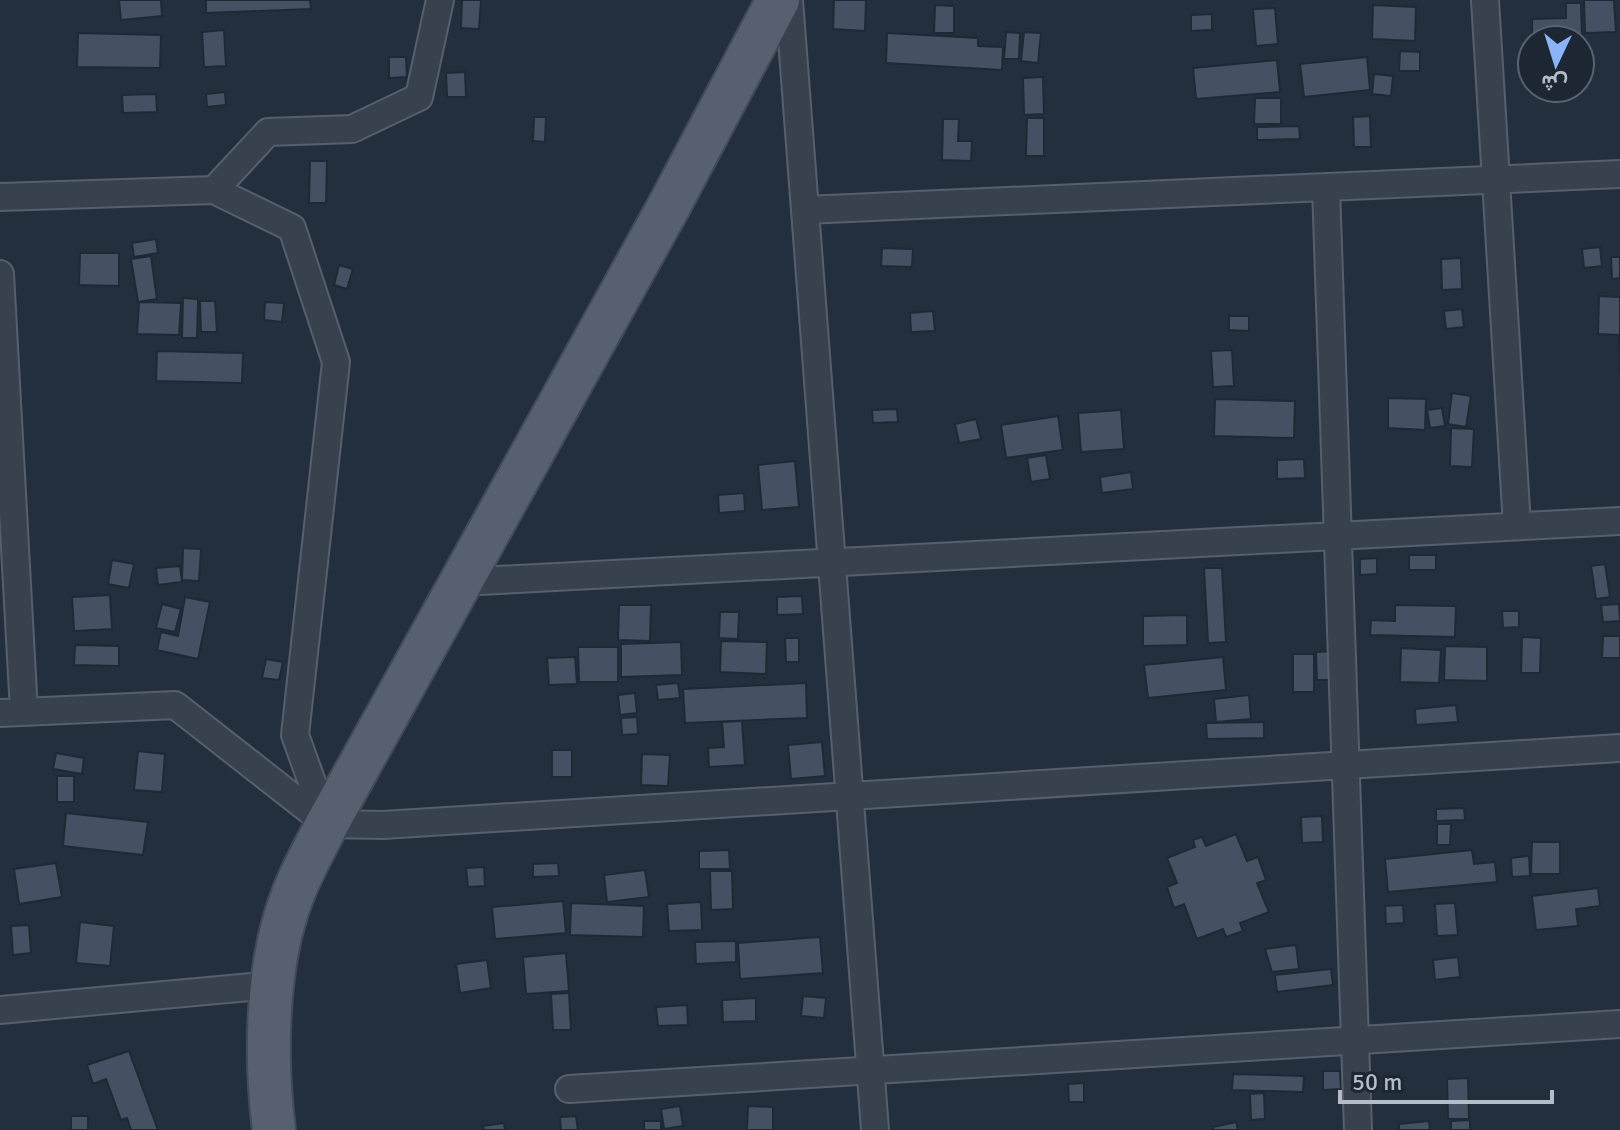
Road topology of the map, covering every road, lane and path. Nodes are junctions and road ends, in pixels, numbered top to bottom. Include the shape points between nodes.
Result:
1 (440, 0) edge
2 (778, 0) edge
3 (789, 0) edge
4 (1485, 0) edge
5 (1620, 174) edge
6 (1496, 179) junction
7 (1326, 187) junction
8 (214, 190) junction
9 (0, 197) edge
10 (805, 210) junction
11 (0, 274) edge
12 (1620, 521) edge
13 (1517, 526) junction
14 (1338, 535) junction
15 (832, 562) junction
16 (460, 582) junction
17 (12, 712) edge
18 (1620, 748) edge
19 (1346, 765) junction
20 (851, 795) junction
21 (327, 824) junction
22 (272, 985) junction
23 (0, 1010) edge
24 (1620, 1024) edge
25 (1355, 1040) junction
26 (872, 1070) junction
27 (569, 1089) dead end
28 (274, 1130) edge
29 (875, 1130) edge
30 (1358, 1130) edge

1 - 8 street via 419,97 352,129 268,132
2 - 16 main road
3 - 10 street
4 - 6 street
5 - 6 street
6 - 7 street
6 - 13 street
7 - 10 street
7 - 14 street
8 - 9 street
8 - 21 street via 292,228 336,362 295,735
10 - 15 street
11 - 17 street
12 - 13 street
13 - 14 street
14 - 15 street
14 - 19 street
15 - 16 street
15 - 20 street
16 - 21 main road
17 - 21 street via 175,705
18 - 19 street
19 - 20 street
19 - 25 street
20 - 21 street via 383,825
20 - 26 street
21 - 22 main road via 291,899
22 - 23 street
22 - 28 main road via 268,1080
24 - 25 street
25 - 26 street
25 - 30 street
26 - 27 street
26 - 29 street

